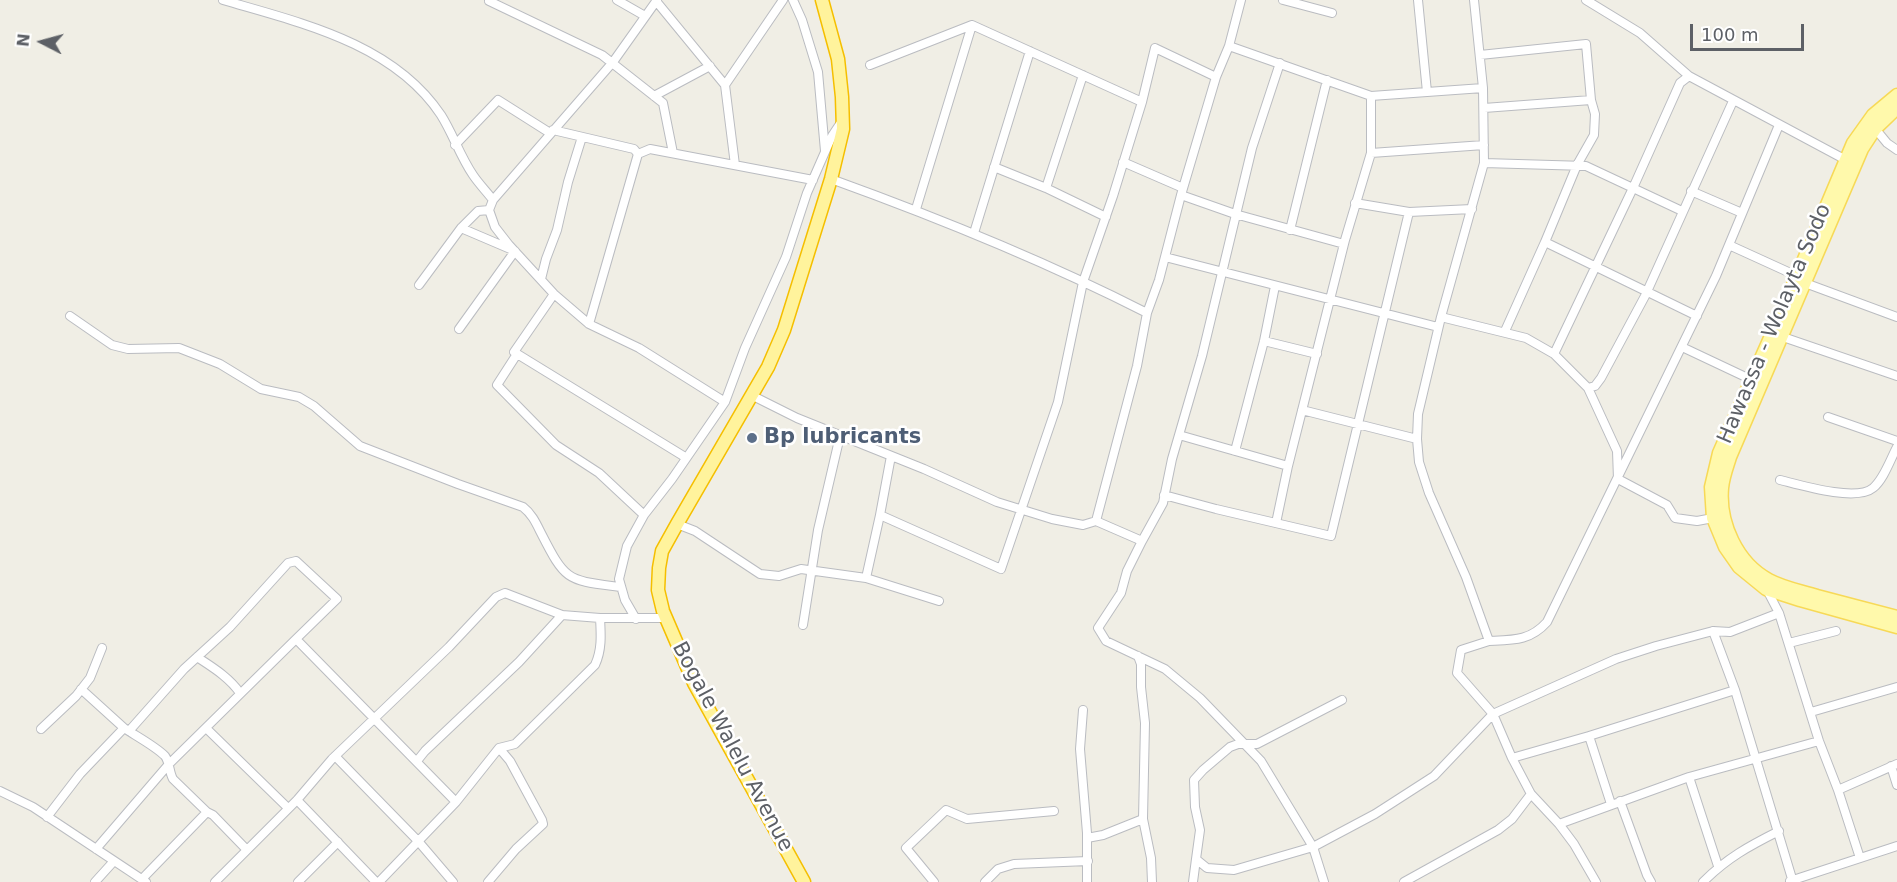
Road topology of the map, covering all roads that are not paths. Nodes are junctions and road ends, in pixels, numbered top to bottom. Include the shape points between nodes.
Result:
1 (223, 0) edge
2 (617, 0) edge
3 (656, 0) edge
4 (783, 0) edge
5 (793, 0) edge
6 (822, 0) edge
7 (1241, 0) edge
8 (1282, 0) edge
9 (1418, 0) edge
10 (1474, 0) edge
11 (1586, 0) edge
12 (489, 1) edge
13 (1332, 13) dead end
14 (645, 16) junction
15 (972, 25) junction
16 (1229, 46) junction
17 (1030, 51) junction
18 (1480, 55) junction
19 (613, 62) junction
20 (1281, 63) junction
21 (870, 65) dead end
22 (710, 66) junction
23 (1083, 75) junction
24 (1689, 76) junction
25 (1216, 77) junction
26 (1327, 80) junction
27 (725, 85) junction
28 (1484, 88) junction
29 (1427, 92) junction
30 (1897, 95) edge
31 (654, 96) junction
32 (1371, 96) junction
33 (1591, 100) junction
34 (1733, 101) junction
35 (1142, 102) junction
36 (1484, 108) junction
37 (1897, 108) edge
38 (842, 119) junction
39 (1779, 125) junction
40 (1872, 125) junction
41 (551, 131) junction
42 (582, 136) junction
43 (456, 145) junction
44 (1484, 145) junction
45 (1897, 150) edge
46 (673, 153) junction
47 (825, 153) junction
48 (1371, 153) junction
49 (638, 154) junction
50 (1846, 160) junction
51 (1124, 162) junction
52 (1484, 163) junction
53 (735, 165) junction
54 (1577, 165) junction
55 (994, 167) junction
56 (831, 179) junction
57 (813, 180) junction
58 (1046, 188) junction
59 (1633, 188) junction
60 (1182, 191) junction
61 (1691, 191) junction
62 (493, 200) junction
63 (1355, 203) junction
64 (916, 209) junction
65 (1472, 209) junction
66 (489, 210) junction
67 (1682, 211) junction
68 (1409, 212) junction
69 (1742, 213) junction
70 (1235, 214) junction
71 (1106, 217) junction
72 (461, 228) junction
73 (1290, 230) junction
74 (974, 233) junction
75 (1545, 242) junction
76 (1344, 244) junction
77 (1729, 246) junction
78 (515, 251) junction
79 (1165, 257) junction
80 (1595, 268) junction
81 (1222, 273) junction
82 (541, 279) junction
83 (1801, 280) junction
84 (1083, 282) junction
85 (419, 285) dead end
86 (1275, 286) junction
87 (1647, 293) junction
88 (554, 294) junction
89 (1330, 300) junction
90 (1147, 313) junction
91 (1385, 314) junction
92 (70, 316) dead end
93 (1697, 316) junction
94 (1441, 317) junction
95 (1897, 317) edge
96 (589, 324) junction
97 (1438, 327) junction
98 (459, 330) dead end
99 (1504, 331) junction
100 (1777, 335) junction
101 (1264, 341) junction
102 (1682, 347) junction
103 (517, 354) junction
104 (1317, 354) junction
105 (1554, 354) junction
106 (1897, 376) edge
107 (1752, 380) junction
108 (1588, 388) junction
109 (751, 395) junction
110 (725, 402) junction
111 (1302, 410) junction
112 (1828, 417) dead end
113 (1358, 424) junction
114 (1179, 435) junction
115 (840, 436) junction
116 (1417, 439) junction
117 (1897, 441) edge
118 (1897, 447) edge
119 (1235, 450) junction
120 (891, 456) junction
121 (685, 457) junction
122 (1288, 466) junction
123 (1618, 479) junction
124 (1780, 480) dead end
125 (1164, 495) junction
126 (1022, 510) junction
127 (644, 515) junction
128 (880, 515) junction
129 (1713, 518) junction
130 (1096, 521) junction
131 (1276, 523) junction
132 (677, 524) junction
133 (1142, 541) junction
134 (1729, 545) junction
135 (811, 570) junction
136 (866, 578) junction
137 (1767, 584) junction
138 (621, 587) junction
139 (939, 601) dead end
140 (1779, 613) junction
141 (664, 614) junction
142 (562, 615) junction
143 (1897, 617) edge
144 (600, 618) junction
145 (636, 618) junction
146 (803, 625) dead end
147 (1897, 627) edge
148 (1836, 631) dead end
149 (1713, 632) junction
150 (296, 639) junction
151 (1489, 641) junction
152 (1789, 644) junction
153 (102, 648) dead end
154 (1138, 656) junction
155 (197, 657) junction
156 (1897, 687) edge
157 (81, 689) junction
158 (1735, 690) junction
159 (240, 693) junction
160 (1342, 700) dead end
161 (1083, 710) dead end
162 (1810, 712) junction
163 (1493, 714) junction
164 (375, 719) junction
165 (41, 729) dead end
166 (127, 729) junction
167 (207, 729) junction
168 (1589, 736) junction
169 (1819, 741) junction
170 (1246, 744) junction
171 (499, 748) junction
172 (336, 756) junction
173 (1512, 758) junction
174 (1755, 759) junction
175 (417, 761) junction
176 (169, 764) junction
177 (1894, 765) edge
178 (1689, 777) junction
179 (1897, 785) edge
180 (1838, 790) junction
181 (0, 791) edge
182 (1531, 794) junction
183 (297, 800) junction
184 (1620, 801) junction
185 (456, 802) junction
186 (1611, 804) junction
187 (288, 808) junction
188 (1054, 811) dead end
189 (207, 812) junction
190 (46, 817) junction
191 (1143, 819) junction
192 (1559, 824) junction
193 (1779, 831) junction
194 (1087, 838) junction
195 (418, 841) junction
196 (338, 842) junction
197 (1897, 846) edge
198 (1312, 847) junction
199 (96, 849) junction
200 (247, 850) junction
201 (1860, 858) junction
202 (1196, 860) junction
203 (114, 861) junction
204 (1088, 861) junction
205 (1718, 866) junction
206 (144, 880) edge
207 (1792, 881) edge
208 (95, 882) edge
209 (215, 882) edge
210 (298, 882) edge
211 (377, 882) edge
212 (453, 882) edge
213 (488, 882) edge
214 (804, 882) edge
215 (934, 882) edge
216 (985, 882) edge
217 (1087, 882) edge
218 (1152, 882) edge
219 (1193, 882) edge
220 (1324, 882) edge
221 (1404, 882) edge
222 (1596, 882) edge
223 (1651, 882) edge
224 (1703, 882) edge

1 - 43 street via 326,31 392,64 441,115
2 - 14 street
3 - 14 street
3 - 22 street
4 - 27 street
5 - 47 street via 818,72
6 - 38 highway, Bogale Walelu Avenue via 838,59
7 - 16 street
8 - 13 street
9 - 29 street
10 - 18 street
11 - 24 street via 1640,33
12 - 19 street
14 - 19 street
15 - 17 street
15 - 21 street
15 - 64 street
16 - 20 street
16 - 25 street
17 - 23 street
17 - 55 street
18 - 28 street
18 - 33 street via 1586,44
19 - 31 street
19 - 41 street
20 - 26 street
20 - 70 street
22 - 27 street
22 - 31 street
23 - 35 street
23 - 58 street
24 - 34 street
24 - 59 street via 1680,83
25 - 35 street via 1155,48
25 - 60 street
26 - 32 street
26 - 73 street
27 - 53 street
28 - 29 street
28 - 36 street
29 - 32 street
30 - 40 main road, Hawassa - Wolayta Sodo
31 - 46 street via 663,103
32 - 48 street
33 - 36 street
33 - 54 street via 1594,135
34 - 39 street
34 - 61 street
35 - 51 street
36 - 44 street
37 - 40 main road, Hawassa - Wolayta Sodo
38 - 47 street
38 - 56 highway, Bogale Walelu Avenue
39 - 50 street
39 - 69 street
40 - 45 street
40 - 50 main road, Hawassa - Wolayta Sodo via 1853,143
40 - 83 main road, Hawassa - Wolayta Sodo
41 - 42 street
41 - 43 street via 498,100
41 - 62 street
42 - 49 street via 634,149
42 - 82 street
43 - 62 street via 473,176
44 - 48 street
44 - 52 street
46 - 49 street via 650,149
46 - 53 street
47 - 57 street
48 - 63 street
49 - 96 street
50 - 83 main road, Hawassa - Wolayta Sodo
51 - 60 street
51 - 71 street
52 - 54 street
52 - 65 street
53 - 57 street
54 - 59 street via 1594,168
54 - 75 street
55 - 58 street
55 - 74 street
56 - 64 street
56 - 109 highway, Bogale Walelu Avenue via 784,330
57 - 110 street via 786,257
58 - 71 street
59 - 67 street
59 - 80 street
60 - 70 street
60 - 79 street
61 - 67 street
61 - 69 street
62 - 66 street
63 - 68 street
63 - 76 street
64 - 74 street
65 - 68 street
65 - 94 street
66 - 72 street via 478,211
66 - 78 street via 495,227
67 - 87 street
68 - 91 street
69 - 77 street
70 - 73 street
70 - 81 street
71 - 84 street
72 - 78 street
72 - 85 street
73 - 76 street
74 - 84 street
75 - 80 street
75 - 99 street
76 - 89 street
77 - 83 street
77 - 93 street
78 - 82 street
78 - 98 street
79 - 81 street
79 - 90 street
80 - 87 street
80 - 105 street
81 - 86 street
81 - 114 street
82 - 88 street
83 - 95 street
83 - 100 main road, Hawassa - Wolayta Sodo
84 - 90 street
84 - 126 street via 1058,402
86 - 89 street
86 - 101 street
87 - 93 street
87 - 108 street via 1601,378
88 - 96 street
88 - 103 street via 514,352
89 - 91 street
89 - 104 street
90 - 130 street
91 - 97 street
91 - 113 street
92 - 138 street via 112,345 128,349 179,348 220,364 261,389 299,397 360,446 523,507 531,513 556,562 570,577
93 - 102 street
94 - 97 street
94 - 99 street
96 - 110 street via 639,348
97 - 116 street via 1418,414
99 - 105 street via 1527,338
100 - 106 street
100 - 107 main road, Hawassa - Wolayta Sodo
100 - 134 main road, Hawassa - Wolayta Sodo via 1725,472 1722,498
101 - 104 street
101 - 119 street
102 - 107 street
102 - 123 street
103 - 121 street
103 - 127 street via 497,385 556,445 599,473
104 - 111 street
105 - 108 street
107 - 129 main road, Hawassa - Wolayta Sodo via 1714,469
108 - 123 street via 1617,451
109 - 115 street
109 - 132 highway, Bogale Walelu Avenue
110 - 121 street
111 - 113 street
111 - 122 street
112 - 117 street
113 - 116 street
113 - 131 street via 1331,536
114 - 119 street
114 - 125 street
115 - 120 street
115 - 135 street
116 - 151 street via 1419,462 1429,493
118 - 124 street via 1879,480 1865,492 1840,492
119 - 122 street
120 - 126 street
120 - 128 street
121 - 127 street
122 - 131 street
123 - 129 street via 1667,505 1675,519
123 - 151 street via 1547,622 1531,636
125 - 131 street
125 - 133 street via 1160,512
126 - 128 street via 1001,568
126 - 130 street via 1083,525
127 - 138 street via 627,546 619,579
128 - 136 street
129 - 134 main road, Hawassa - Wolayta Sodo
130 - 133 street
132 - 135 street via 695,531 760,574 779,576
132 - 141 highway, Bogale Walelu Avenue via 662,551 659,568 658,590
133 - 154 street via 1121,593 1098,628 1106,641
134 - 137 main road, Hawassa - Wolayta Sodo via 1743,565
135 - 136 street
135 - 146 street
136 - 139 street
137 - 140 street
137 - 143 main road
137 - 147 main road via 1800,600
138 - 145 street
140 - 149 street via 1730,632
140 - 152 street
141 - 145 street
141 - 214 highway, Bogale Walelu Avenue via 694,683
142 - 144 street
142 - 164 street via 505,593 496,597
142 - 175 street
144 - 145 street
144 - 171 street via 601,643 595,665 515,744
148 - 152 street
149 - 158 street
149 - 163 street via 1616,659
150 - 155 street via 337,599 296,561 288,563
150 - 159 street
150 - 164 street
151 - 163 street via 1461,650 1457,673
152 - 162 street
153 - 157 street
154 - 170 street via 1165,669
154 - 191 street via 1145,723
155 - 159 street
155 - 166 street
156 - 162 street
157 - 165 street
157 - 166 street
158 - 168 street
158 - 174 street
159 - 167 street
160 - 170 street via 1257,744
161 - 194 street via 1080,749
162 - 169 street
163 - 173 street
163 - 198 street via 1434,776
164 - 172 street
164 - 175 street
166 - 176 street via 165,756
166 - 190 street via 80,774
167 - 176 street
167 - 187 street
168 - 173 street
168 - 186 street
169 - 174 street
169 - 180 street
170 - 198 street via 1261,760
170 - 202 street via 1230,747 1194,780 1200,830
171 - 185 street
171 - 213 street via 510,761 543,824
172 - 183 street
172 - 195 street
173 - 182 street
174 - 178 street
174 - 193 street
175 - 185 street
176 - 189 street via 173,779
176 - 199 street
177 - 179 street
177 - 180 street
178 - 184 street
178 - 205 street
180 - 201 street
181 - 190 street
182 - 192 street
182 - 221 street via 1512,819 1497,830
183 - 187 street
183 - 196 street
184 - 186 street
184 - 223 street
185 - 195 street
186 - 192 street
187 - 200 street
188 - 215 street via 967,819 946,810 906,848
189 - 200 street
189 - 206 street
190 - 199 street
191 - 194 street
191 - 218 street
192 - 222 street
193 - 205 street
193 - 207 street
194 - 204 street
195 - 211 street
195 - 212 street
196 - 210 street
196 - 211 street
197 - 201 street
198 - 202 street via 1234,870 1207,868
198 - 220 street
199 - 203 street
200 - 209 street
201 - 207 street
202 - 219 street
203 - 206 street
203 - 208 street
204 - 216 street via 1014,864 998,869
204 - 217 street
205 - 224 street

